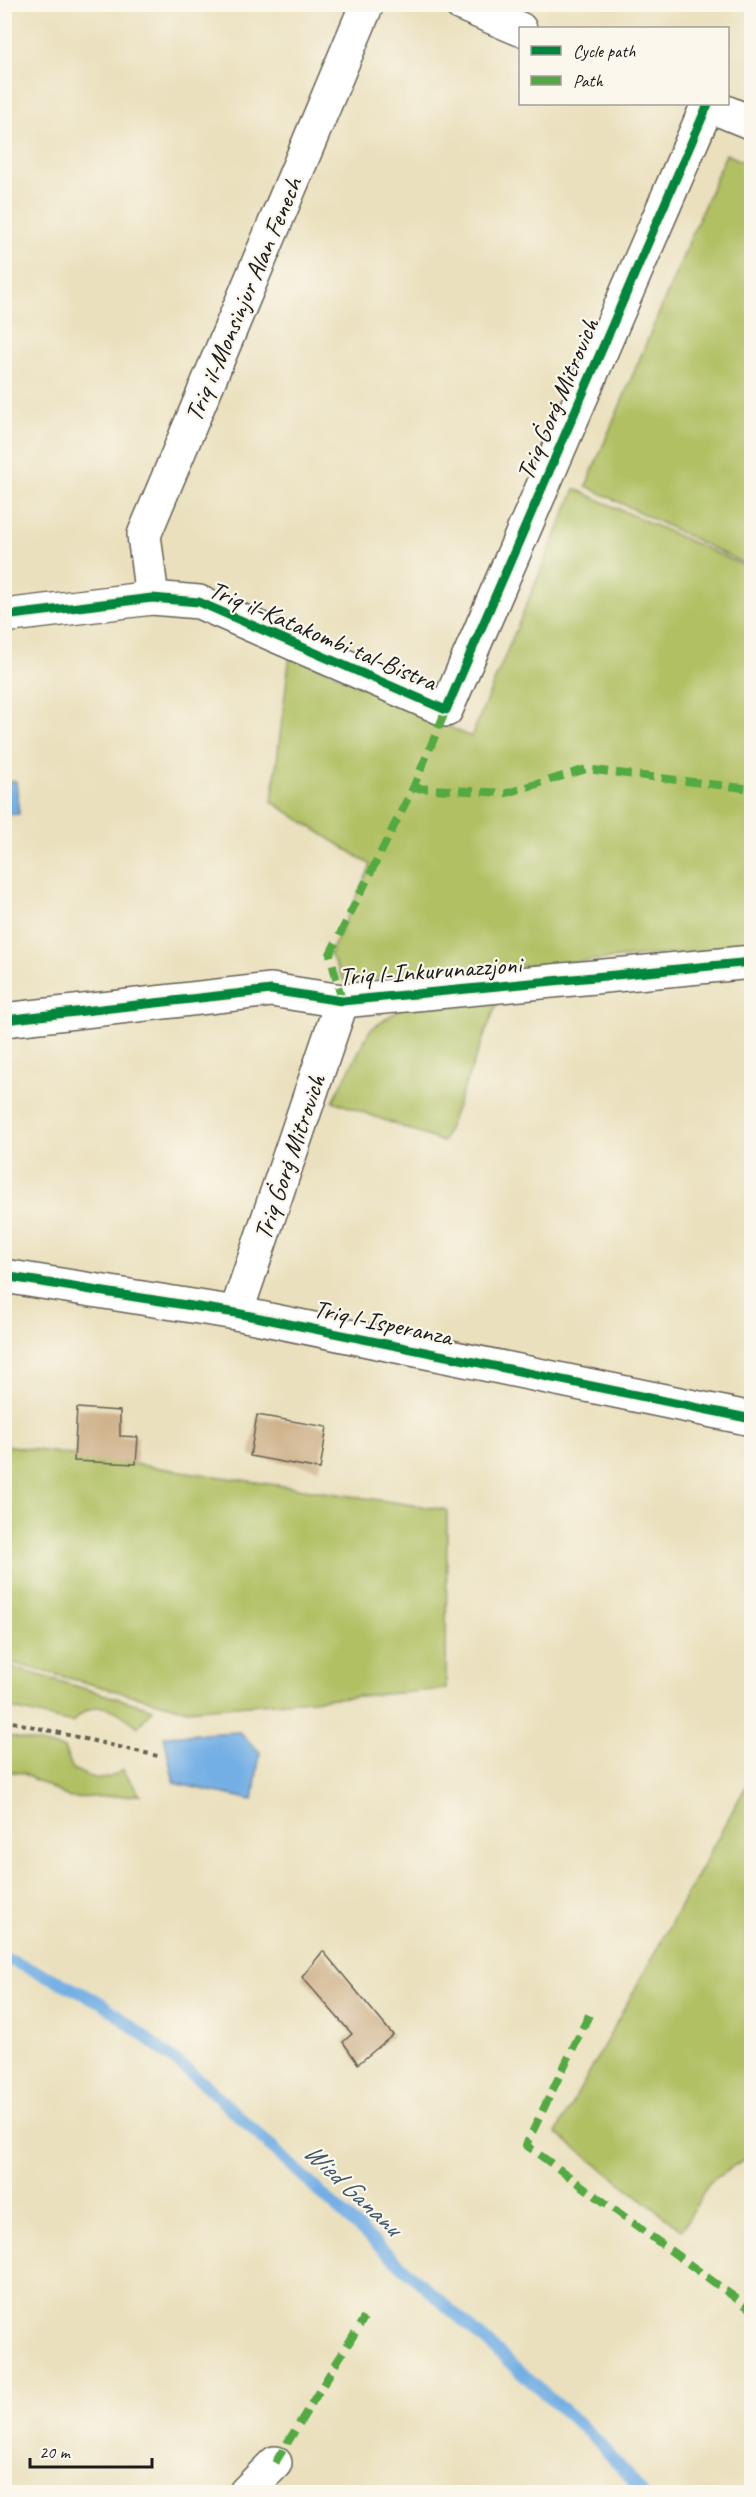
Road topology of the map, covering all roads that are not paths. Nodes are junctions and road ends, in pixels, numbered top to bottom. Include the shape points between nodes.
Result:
1 (367, 4) edge
2 (461, 4) edge
3 (519, 28) edge
4 (707, 105) edge
5 (709, 105) edge
6 (752, 123) edge
7 (152, 598) junction
8 (4, 616) edge
9 (446, 710) joint
10 (752, 962) edge
11 (342, 1001) junction
12 (4, 1020) edge
13 (4, 1276) edge
14 (236, 1313) junction
15 (752, 1419) edge
16 (275, 2463) dead end
17 (246, 2493) edge

1 - 7 street, Triq il-Monsinjur Alan Fenech via 144,534
2 - 3 street
4 - 9 street, Triq Ġorġ Mitrovich
5 - 6 street
7 - 8 street, Triq il-Katakombi tal-Bistra
7 - 9 street, Triq il-Katakombi tal-Bistra via 199,602
10 - 11 street, Triq l-Inkurunazzjoni
11 - 12 street, Triq l-Inkurunazzjoni via 272,990
11 - 14 street, Triq Ġorġ Mitrovich
13 - 14 street, Triq l-Isperanza
14 - 15 street, Triq l-Isperanza
16 - 17 street

